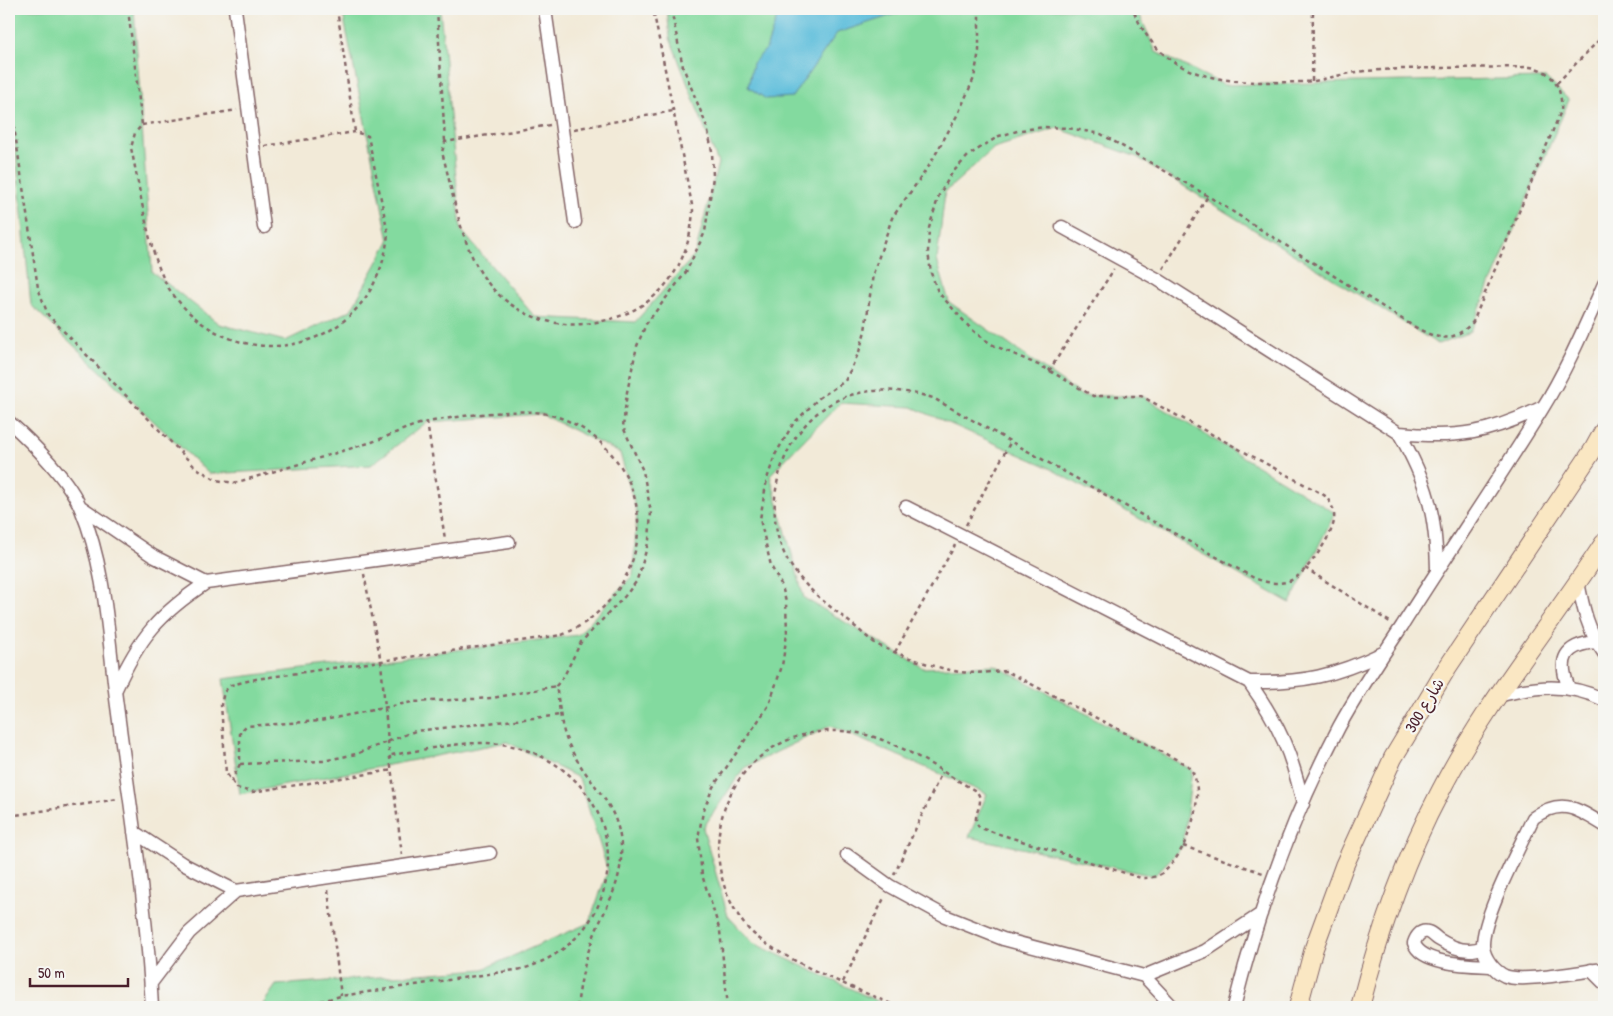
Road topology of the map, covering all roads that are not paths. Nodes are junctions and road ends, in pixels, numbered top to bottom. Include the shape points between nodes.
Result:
1 (235, 9) edge
2 (545, 9) edge
3 (575, 222) dead end
4 (264, 227) dead end
5 (1062, 227) dead end
6 (1604, 284) edge
7 (1543, 407) junction
8 (9, 422) edge
9 (1604, 430) edge
10 (1399, 433) junction
11 (80, 507) junction
12 (906, 508) dead end
13 (509, 542) dead end
14 (1604, 543) edge
15 (1437, 570) junction
16 (1578, 582) junction
17 (206, 583) junction
18 (1596, 642) junction
19 (1383, 653) junction
20 (1604, 653) edge
21 (1250, 682) junction
22 (1569, 688) junction
23 (115, 691) junction
24 (1498, 696) junction
25 (1604, 700) edge
26 (1303, 804) junction
27 (1604, 825) edge
28 (134, 832) junction
29 (490, 853) dead end
30 (847, 855) dead end
31 (236, 891) junction
32 (1261, 914) junction
33 (1448, 945) junction
34 (1483, 947) junction
35 (1446, 961) junction
36 (1492, 966) junction
37 (1604, 969) edge
38 (1590, 970) junction
39 (1144, 976) junction
40 (151, 983) junction
41 (1604, 983) edge
42 (152, 1007) edge
43 (1173, 1007) edge
44 (1234, 1007) edge
45 (1298, 1007) edge
46 (1360, 1007) edge

1 - 4 street
2 - 3 street
5 - 10 street via 1157,279
6 - 7 street
7 - 10 street via 1510,423 1474,433 1436,437
7 - 15 street
8 - 11 street via 41,454
9 - 45 street, شارع 300 via 1447,668 1393,758 1344,866 1314,948
10 - 15 street via 1417,464 1430,498
11 - 17 street via 153,556
11 - 23 street via 93,542 101,579
12 - 21 street
13 - 17 street
14 - 16 street
15 - 19 street
16 - 18 street via 1584,613
16 - 24 street
17 - 23 street via 176,603 150,628 130,658
18 - 20 street
18 - 22 street via 1579,644 1566,655 1562,672
19 - 21 street via 1352,668 1319,678 1284,683
19 - 26 street via 1340,727
21 - 26 street via 1284,740 1296,771
22 - 24 street via 1522,689
22 - 25 street
23 - 28 street
24 - 46 street via 1440,791 1396,890
26 - 32 street
27 - 34 street via 1579,810 1563,806 1547,809 1534,818 1489,915
28 - 31 street via 183,864
28 - 40 street
29 - 31 street
30 - 39 street via 890,886 944,916 1003,939
31 - 40 street via 189,933
32 - 39 street via 1206,951
32 - 44 street
33 - 34 street via 1466,951
33 - 35 street
33 - 35 street via 1429,932 1416,937 1414,943 1421,954
34 - 36 street
35 - 36 street
36 - 38 street via 1506,976 1522,978
37 - 38 street
38 - 41 street
39 - 43 street
40 - 42 street

